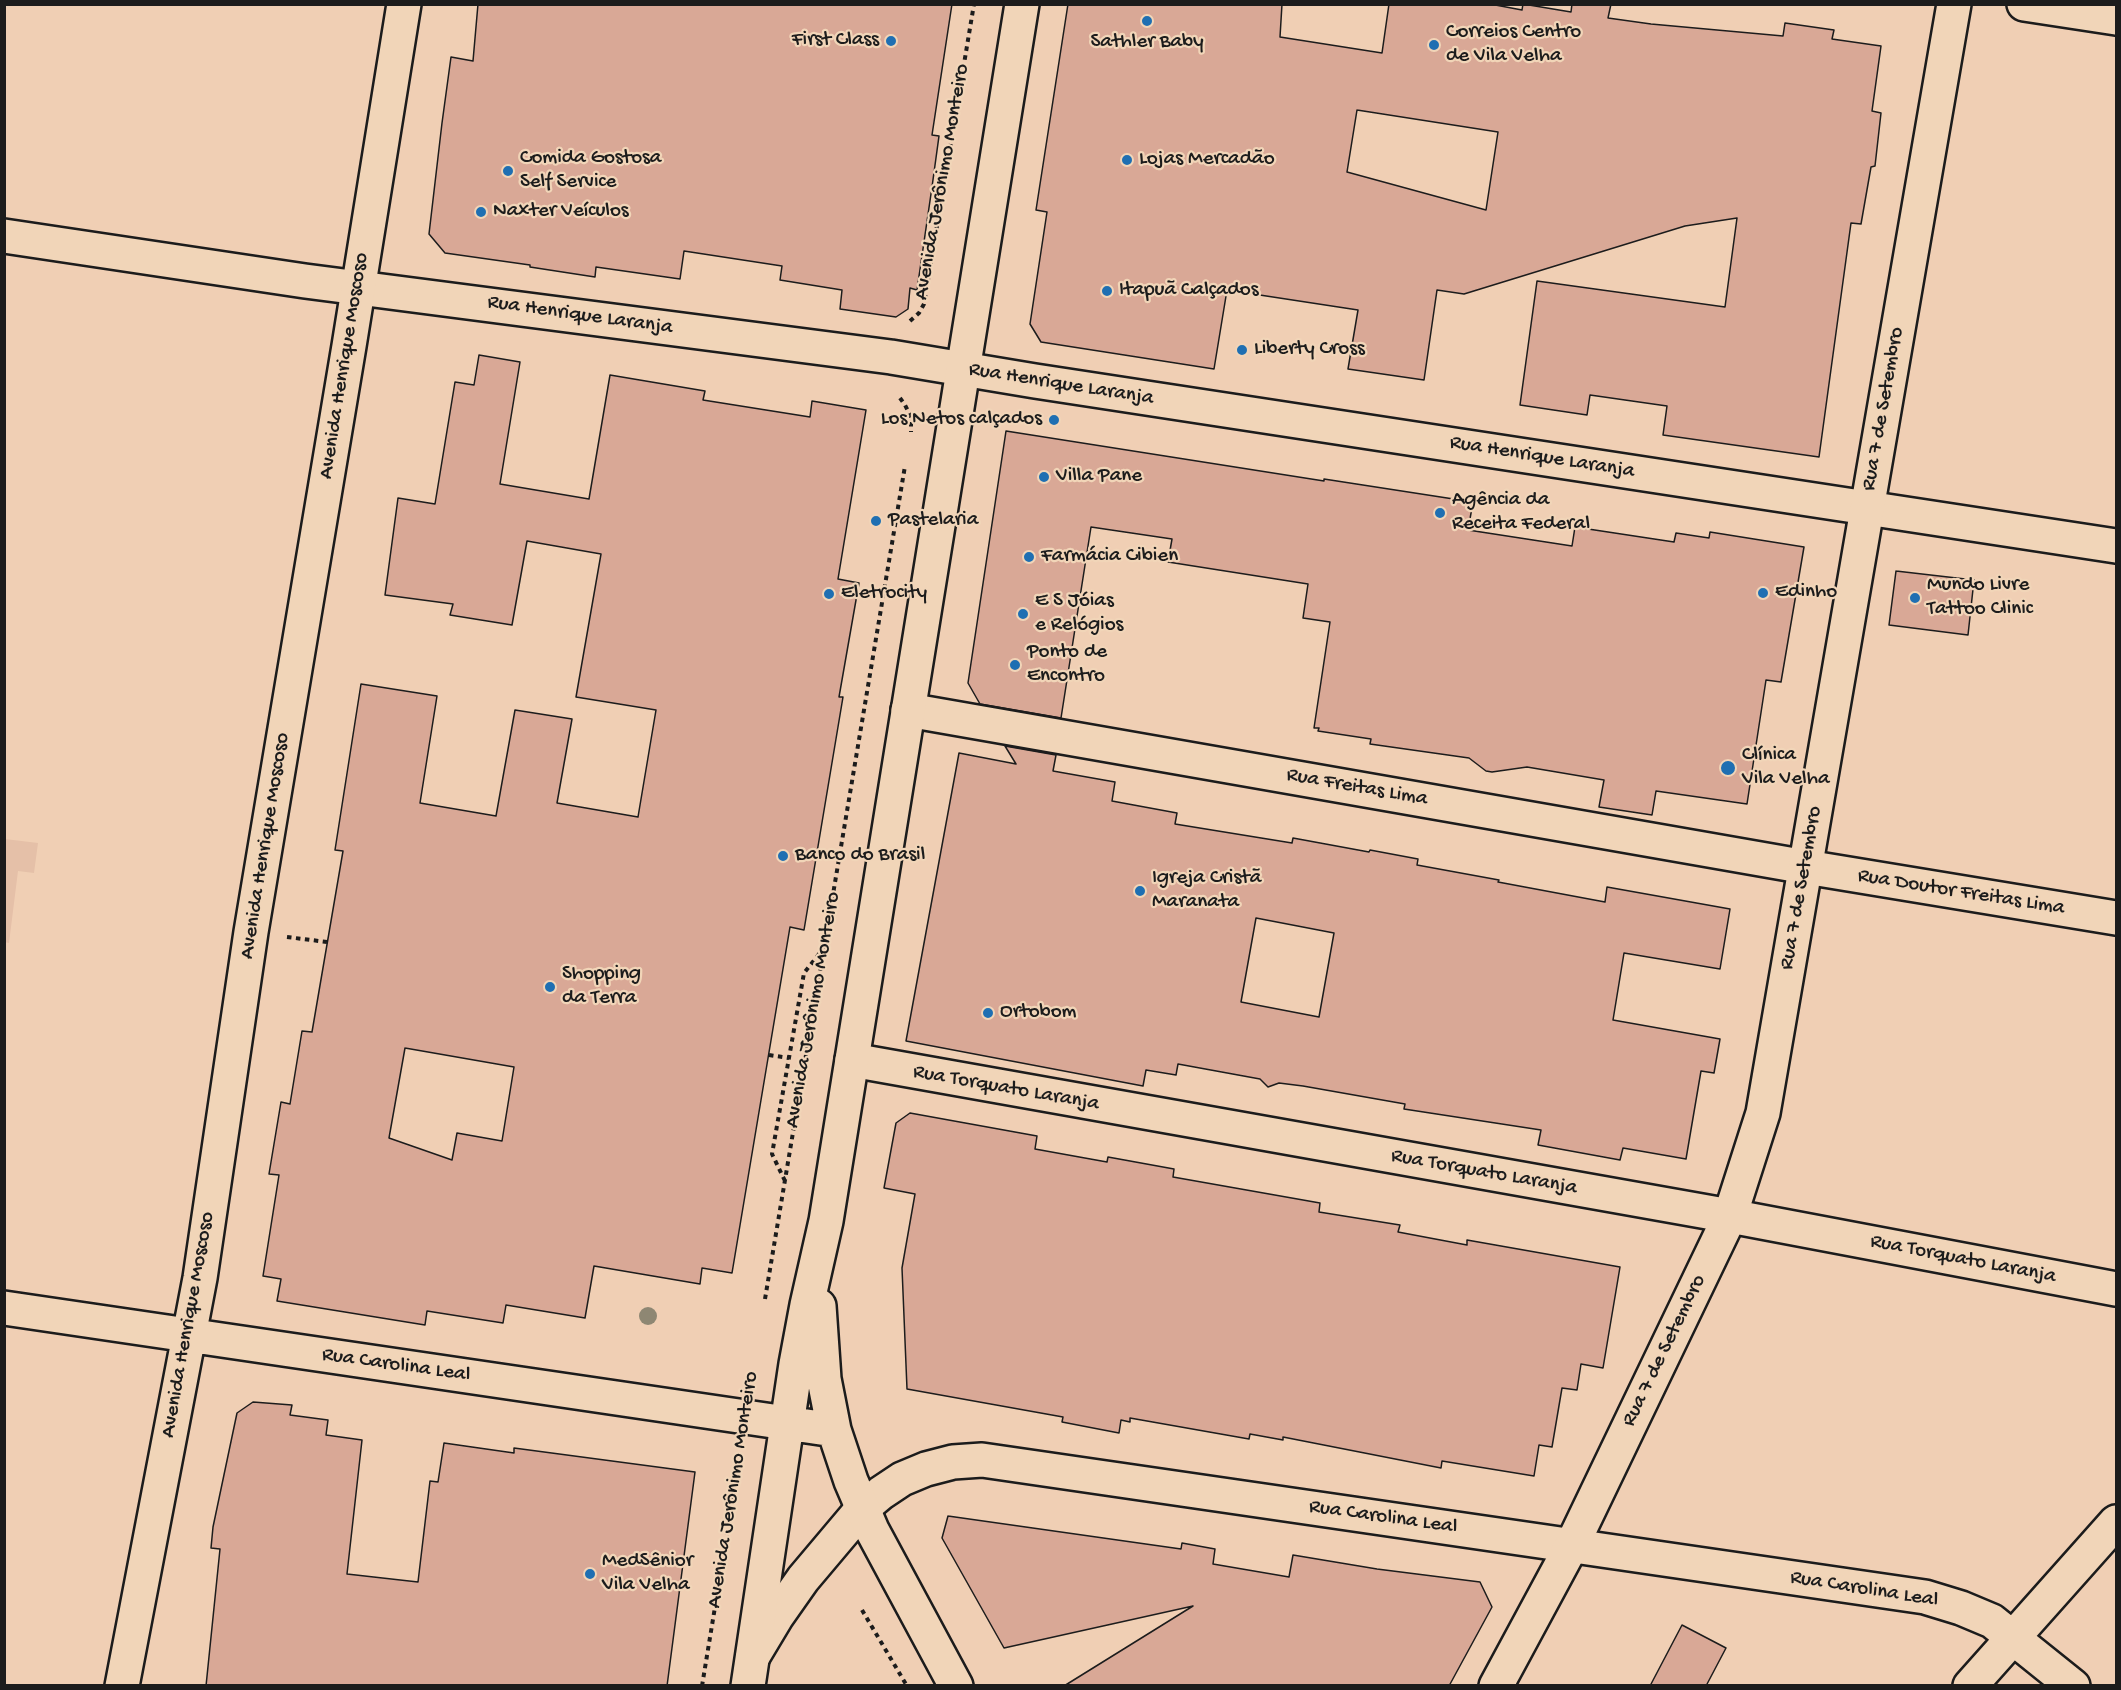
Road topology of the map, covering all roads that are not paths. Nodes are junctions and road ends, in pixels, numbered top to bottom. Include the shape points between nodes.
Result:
1 (404, 4) edge
2 (1022, 4) edge
3 (1954, 4) edge
4 (2024, 4) edge
5 (2116, 18) edge
6 (4, 236) edge
7 (358, 286) junction
8 (963, 370) junction
9 (1868, 506) junction
10 (2116, 546) edge
11 (908, 710) junction
12 (1806, 867) junction
13 (2116, 918) edge
14 (852, 1060) junction
15 (1730, 1216) junction
16 (826, 1221) junction
17 (2116, 1289) edge
18 (4, 1308) edge
19 (189, 1334) junction
20 (787, 1424) junction
21 (834, 1430) junction
22 (862, 1509) junction
23 (2116, 1522) edge
24 (1572, 1545) junction
25 (2013, 1637) junction
26 (751, 1671) edge
27 (122, 1686) edge
28 (956, 1686) edge
29 (1496, 1686) edge
30 (1970, 1686) edge
31 (2073, 1686) edge

1 - 7 street, Avenida Henrique Moscoso
2 - 8 street, Avenida Jerônimo Monteiro
3 - 9 street, Rua 7 de Setembro
4 - 5 street
6 - 7 street, Rua Henrique Laranja
7 - 8 street, Rua Henrique Laranja
7 - 19 street, Avenida Henrique Moscoso
8 - 9 street, Rua Henrique Laranja
8 - 11 street, Avenida Jerônimo Monteiro
9 - 10 street, Rua Henrique Laranja
9 - 12 street, Rua 7 de Setembro
11 - 12 street, Rua Freitas Lima
11 - 14 street, Avenida Jerônimo Monteiro
12 - 13 street, Rua Doutor Freitas Lima
12 - 15 street, Rua 7 de Setembro via 1763,1113
14 - 15 street, Rua Torquato Laranja
14 - 16 street, Avenida Jerônimo Monteiro
15 - 17 street, Rua Torquato Laranja
15 - 24 street, Rua 7 de Setembro
16 - 20 street, Avenida Jerônimo Monteiro
16 - 21 street via 819,1326
18 - 19 street, Rua Carolina Leal
19 - 20 street, Rua Carolina Leal
19 - 27 street, Avenida Henrique Moscoso
20 - 21 street, Rua Carolina Leal
20 - 26 street, Avenida Jerônimo Monteiro
21 - 22 street
22 - 24 street, Rua Carolina Leal via 902,1479 926,1469 982,1460
22 - 26 street, Rua Carolina Leal via 777,1616
22 - 28 street
23 - 25 street
24 - 25 street, Rua Carolina Leal via 1924,1597 1992,1621
24 - 29 street, Rua 7 de Setembro
25 - 30 street
25 - 31 street, Rua Carolina Leal

